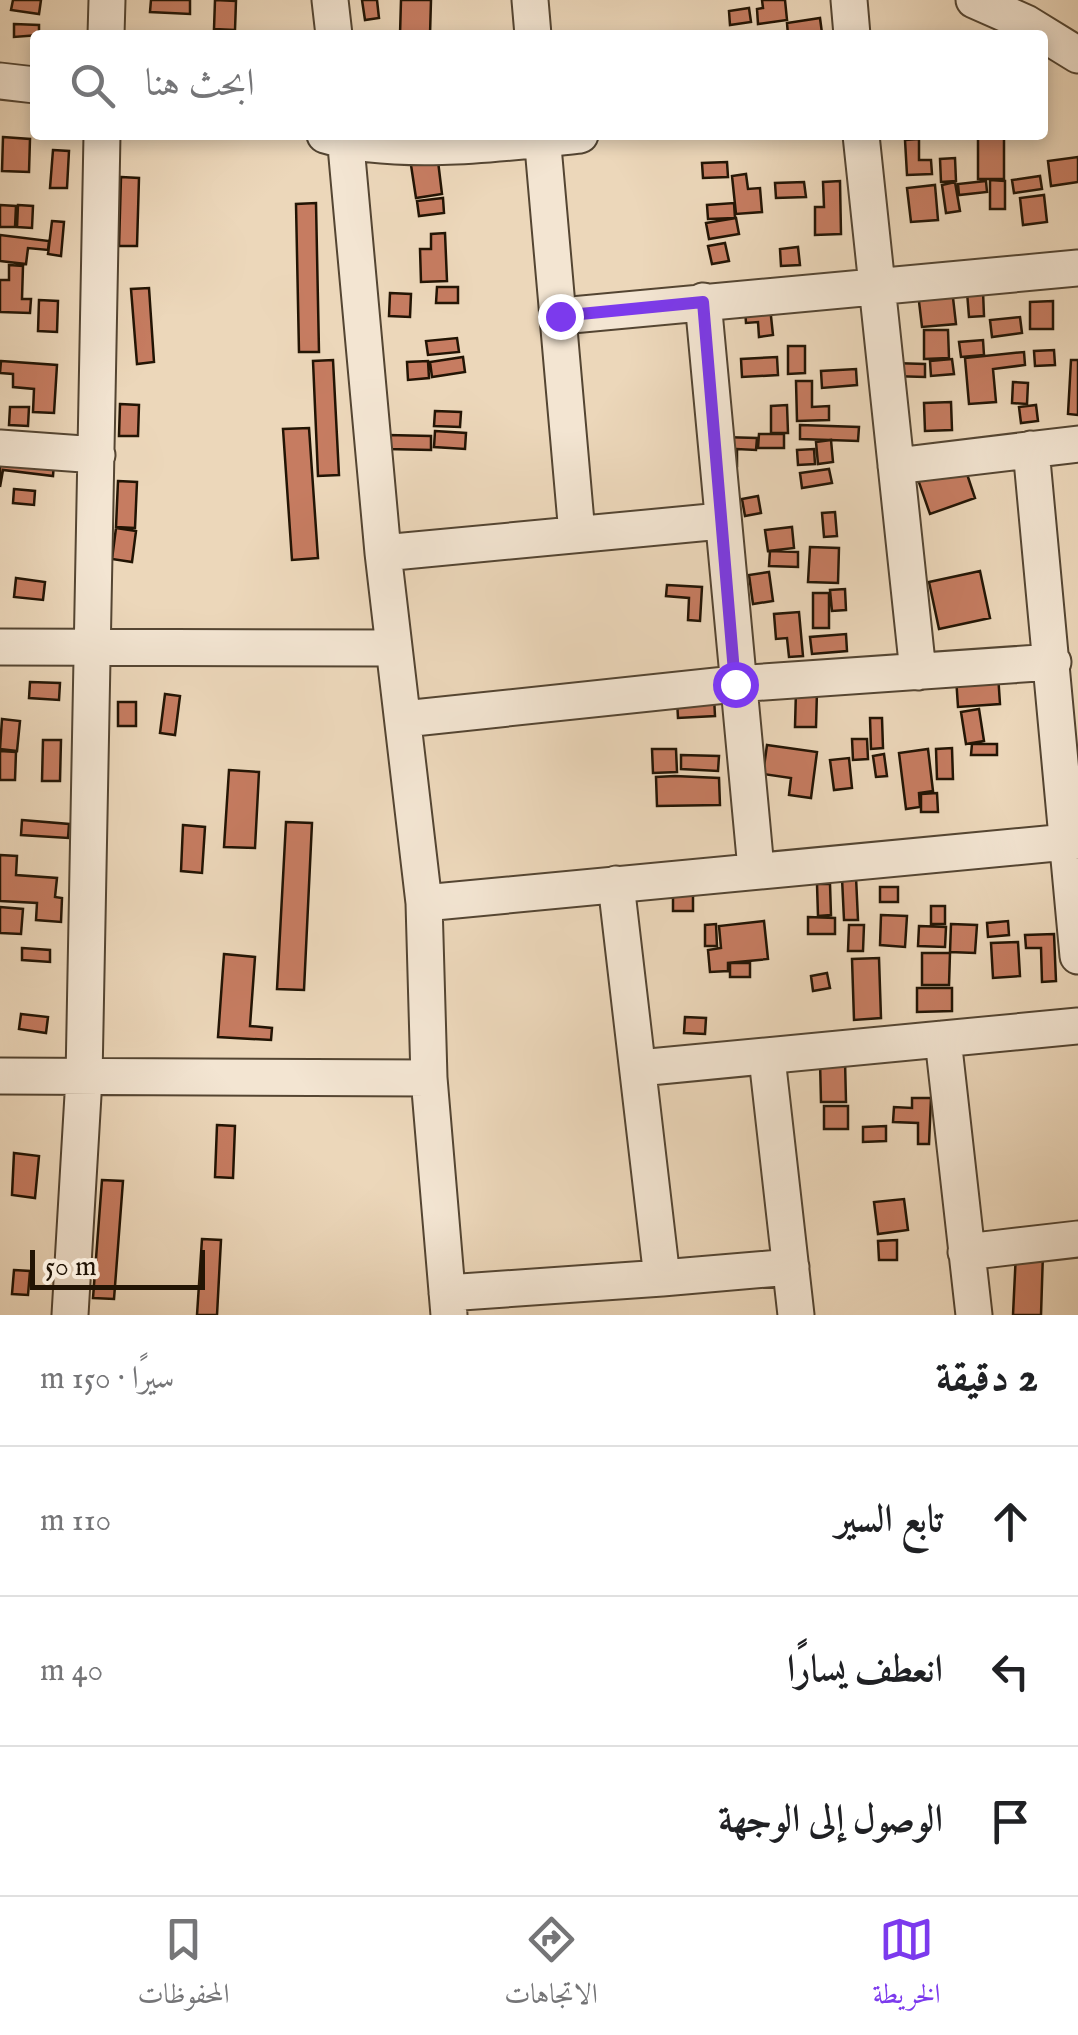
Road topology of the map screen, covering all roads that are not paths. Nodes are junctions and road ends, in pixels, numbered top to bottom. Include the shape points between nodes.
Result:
1 (106, 0) edge
2 (330, 0) edge
3 (530, 0) edge
4 (849, 0) edge
5 (974, 0) edge
6 (1024, 12) edge
7 (106, 30) edge
8 (333, 30) edge
9 (533, 30) edge
10 (852, 30) edge
11 (1046, 30) edge
12 (1048, 32) edge
13 (1078, 56) edge
14 (0, 81) edge
15 (30, 84) edge
16 (102, 140) edge
17 (339, 140) edge
18 (387, 140) edge
19 (503, 140) edge
20 (542, 140) edge
21 (861, 140) edge
22 (1078, 268) edge
23 (875, 284) junction
24 (703, 302) junction
25 (560, 316) junction
26 (1078, 444) edge
27 (0, 448) edge
28 (1031, 450) junction
29 (97, 455) junction
30 (896, 466) junction
31 (720, 521) junction
32 (576, 534) junction
33 (383, 553) junction
34 (0, 646) edge
35 (393, 648) junction
36 (91, 650) junction
37 (1053, 662) junction
38 (918, 672) junction
39 (735, 684) junction
40 (404, 719) junction
41 (1073, 842) edge
42 (756, 869) junction
43 (616, 884) junction
44 (424, 903) junction
45 (1078, 956) edge
46 (1078, 1026) edge
47 (942, 1039) junction
48 (767, 1058) junction
49 (639, 1068) junction
50 (0, 1076) edge
51 (84, 1078) junction
52 (430, 1078) junction
53 (1078, 1239) edge
54 (966, 1252) junction
55 (791, 1267) junction
56 (662, 1278) junction
57 (448, 1304) edge
58 (70, 1315) edge
59 (796, 1315) edge
60 (974, 1315) edge

1 - 7 street
2 - 8 street
3 - 9 street
4 - 10 street
5 - 6 street
6 - 11 street
12 - 13 street
14 - 15 street
16 - 29 street
17 - 33 street
18 - 19 street
20 - 25 street
21 - 23 street
22 - 23 street
23 - 24 street
23 - 30 street
24 - 25 street
24 - 31 street
25 - 32 street
26 - 28 street
27 - 29 street
28 - 30 street
28 - 37 street
29 - 36 street
30 - 38 street
31 - 32 street
31 - 39 street
32 - 33 street
33 - 35 street
34 - 36 street
35 - 36 street
35 - 40 street
36 - 51 street
37 - 38 street
37 - 41 street
38 - 39 street
39 - 40 street
39 - 42 street
40 - 44 street
41 - 42 street
41 - 45 street
42 - 43 street
43 - 44 street
43 - 49 street
44 - 52 street
46 - 47 street
47 - 48 street
47 - 54 street
48 - 49 street
48 - 55 street
49 - 56 street
50 - 51 street
51 - 52 street
51 - 58 street
52 - 57 street
53 - 54 street
54 - 60 street
55 - 56 street
55 - 59 street
56 - 57 street

